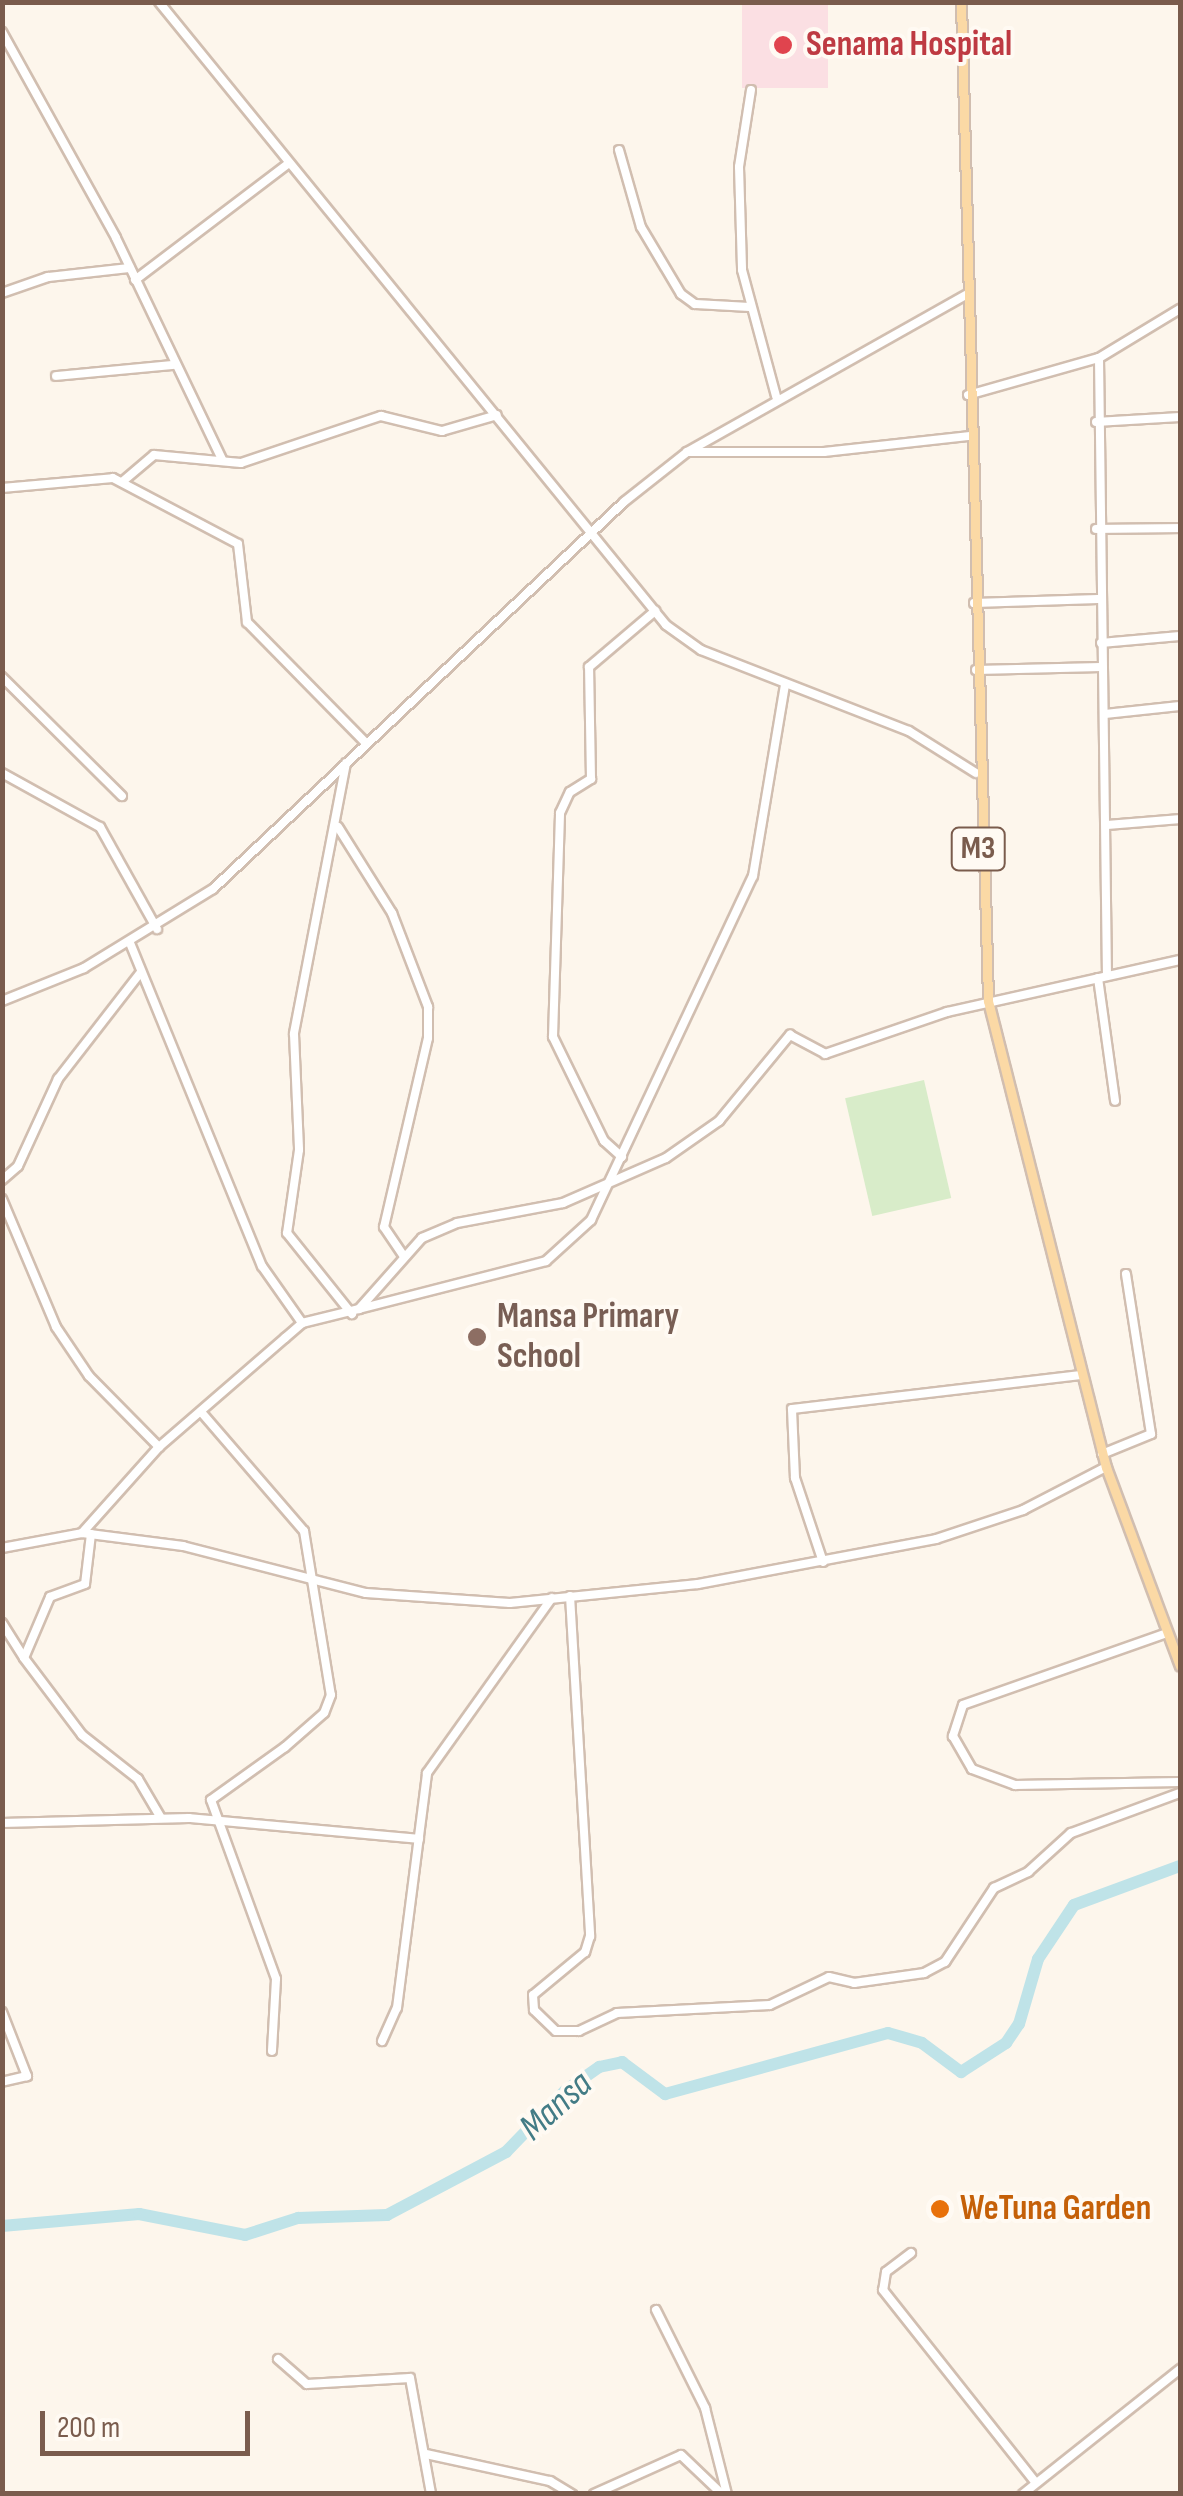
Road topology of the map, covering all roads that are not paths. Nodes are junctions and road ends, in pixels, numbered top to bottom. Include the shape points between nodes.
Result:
1 (159, 2) edge
2 (961, 2) edge
3 (2, 32) edge
4 (752, 90) dead end
5 (619, 150) dead end
6 (288, 164) junction
7 (130, 268) junction
8 (135, 280) junction
9 (2, 294) edge
10 (966, 295) junction
11 (750, 307) junction
12 (1180, 310) edge
13 (1099, 358) junction
14 (174, 365) junction
15 (56, 376) dead end
16 (776, 396) junction
17 (968, 396) junction
18 (497, 415) junction
19 (1180, 417) edge
20 (1096, 422) junction
21 (970, 436) junction
22 (687, 452) junction
23 (222, 460) junction
24 (122, 482) junction
25 (2, 488) edge
26 (1180, 528) edge
27 (1096, 529) junction
28 (593, 530) junction
29 (1098, 599) junction
30 (974, 604) junction
31 (655, 611) junction
32 (1180, 636) edge
33 (1101, 643) junction
34 (1101, 667) junction
35 (975, 670) junction
36 (2, 677) edge
37 (785, 684) junction
38 (1180, 706) edge
39 (1106, 714) junction
40 (366, 744) junction
41 (346, 763) junction
42 (2, 773) edge
43 (976, 773) junction
44 (122, 796) dead end
45 (1180, 819) edge
46 (1108, 825) junction
47 (338, 827) junction
48 (157, 929) junction
49 (130, 943) junction
50 (1180, 960) edge
51 (141, 972) junction
52 (1102, 977) junction
53 (2, 1001) edge
54 (988, 1002) junction
55 (1115, 1101) dead end
56 (622, 1157) junction
57 (2, 1180) edge
58 (609, 1186) junction
59 (2, 1199) edge
60 (404, 1257) junction
61 (1126, 1274) dead end
62 (355, 1311) junction
63 (302, 1323) junction
64 (1081, 1375) junction
65 (202, 1413) junction
66 (160, 1446) junction
67 (1102, 1454) junction
68 (1106, 1468) junction
69 (86, 1534) junction
70 (2, 1548) edge
71 (823, 1562) junction
72 (311, 1577) junction
73 (570, 1596) junction
74 (552, 1598) junction
75 (2, 1623) edge
76 (1166, 1633) junction
77 (24, 1658) junction
78 (1180, 1666) edge
79 (1180, 1782) edge
80 (1180, 1793) edge
81 (161, 1818) junction
82 (212, 1820) junction
83 (2, 1823) edge
84 (419, 1839) junction
85 (2, 2012) edge
86 (382, 2041) dead end
87 (272, 2051) dead end
88 (2, 2082) edge
89 (911, 2253) dead end
90 (656, 2310) dead end
91 (278, 2359) dead end
92 (1180, 2369) edge
93 (426, 2454) junction
94 (1036, 2483) junction
95 (613, 2490) edge
96 (431, 2494) edge
97 (572, 2494) edge
98 (594, 2494) edge
99 (724, 2494) edge
100 (1023, 2494) edge

1 - 6 street
2 - 10 main road, M3
3 - 7 street
4 - 11 street via 739,167
5 - 11 street via 641,227 681,294 695,304
6 - 8 street
6 - 18 street
7 - 8 street
7 - 9 street via 48,277
8 - 14 street
10 - 16 street
10 - 17 main road, M3
11 - 16 street
12 - 13 street
13 - 17 street
13 - 20 street
14 - 15 street
14 - 23 street
16 - 22 street
17 - 21 main road, M3
18 - 23 street via 442,431 381,416 268,457
18 - 28 street
19 - 20 street
20 - 27 street
21 - 22 street via 824,452
21 - 30 main road, M3
22 - 28 street
23 - 24 street via 154,455
24 - 25 street via 91,476
24 - 40 street via 238,544 247,622
26 - 27 street
27 - 29 street
28 - 31 street
28 - 40 street
29 - 30 street
29 - 33 street
30 - 35 main road, M3
31 - 37 street via 701,650
31 - 56 street via 589,667 591,779 570,792 560,814 554,1037 604,1141
32 - 33 street
33 - 34 street
34 - 35 street
34 - 39 street
35 - 43 main road, M3
36 - 44 street
37 - 43 street via 909,731
37 - 56 street via 753,876
38 - 39 street
39 - 46 street
40 - 41 street
41 - 47 street
41 - 48 street via 224,880
42 - 48 street via 100,827
43 - 54 main road, M3
45 - 46 street
46 - 52 street
47 - 60 street via 398,926 428,1007 428,1038 384,1227
47 - 62 street via 315,902 294,1034 298,1150 287,1233
48 - 49 street
49 - 51 street
49 - 53 street
50 - 52 street
51 - 57 street via 58,1079 18,1166
51 - 63 street via 262,1266
52 - 54 street
52 - 55 street
54 - 58 street via 824,1054 790,1035 710,1129
54 - 64 main road, M3
56 - 58 street
58 - 60 street via 457,1223 422,1238
58 - 62 street via 572,1246 546,1261
59 - 66 street via 56,1327 89,1376
60 - 62 street
61 - 67 street via 1152,1434
62 - 63 street
63 - 65 street
64 - 67 main road, M3
64 - 71 street via 792,1408 795,1478
65 - 66 street
65 - 72 street via 298,1522
66 - 69 street
67 - 68 main road, M3
68 - 71 street via 978,1528
68 - 76 main road, M3
69 - 70 street
69 - 72 street
69 - 77 street via 85,1584 50,1597
71 - 73 street
72 - 74 street via 366,1594
72 - 82 street via 330,1704 284,1747 214,1792
73 - 74 street
73 - 80 street via 590,1936 585,1952 533,1995 534,2010 556,2031 617,2013 770,2005 829,1978 854,1983 924,1974 945,1962 988,1894 1072,1834
74 - 84 street via 428,1773
75 - 77 street
76 - 78 main road, M3
76 - 79 street via 963,1705 953,1736 972,1769 1015,1786
77 - 81 street via 82,1735 138,1779
81 - 82 street
81 - 83 street
82 - 84 street
82 - 87 street via 276,1979
84 - 86 street via 397,2008
85 - 88 street via 26,2076
89 - 94 street via 886,2272 883,2290
90 - 99 street via 705,2408
91 - 93 street via 307,2384 410,2378
92 - 94 street
93 - 96 street
93 - 97 street via 550,2481
94 - 100 street
95 - 98 street
95 - 99 street via 682,2455

